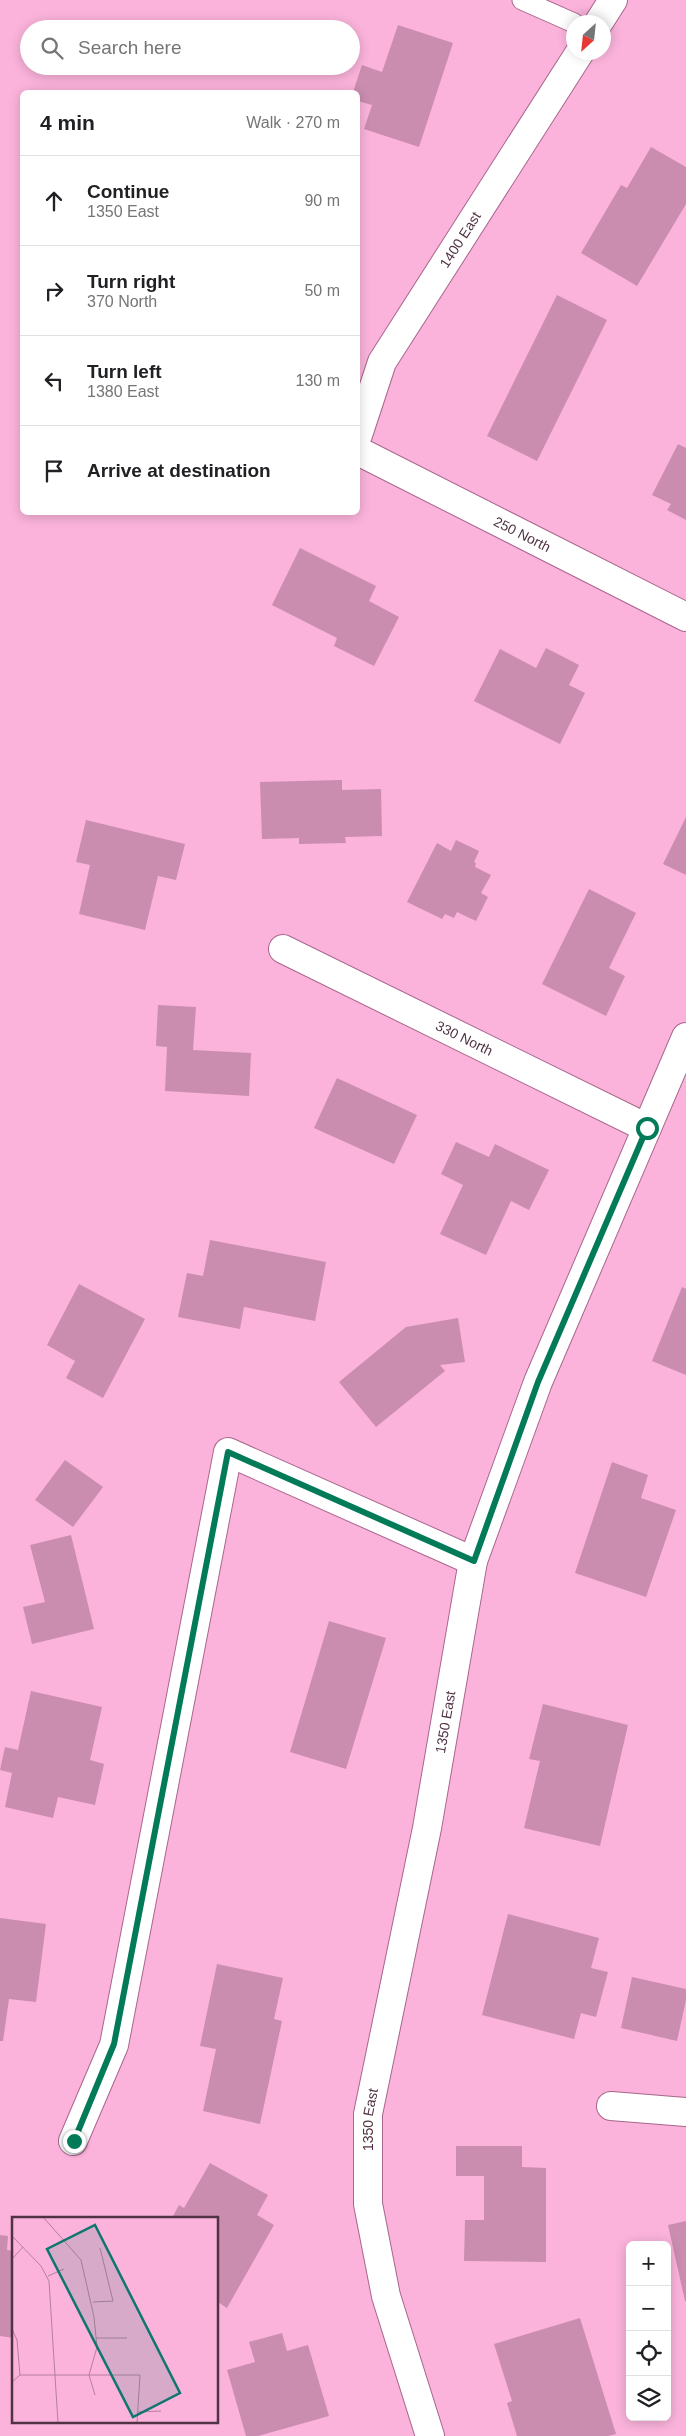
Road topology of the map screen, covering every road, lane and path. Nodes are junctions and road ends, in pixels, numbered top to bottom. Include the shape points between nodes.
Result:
1 (522, 0) edge
2 (613, 0) edge
3 (603, 15) edge
4 (566, 19) edge
5 (575, 60) edge
6 (360, 429) edge
7 (360, 452) edge
8 (686, 617) edge
9 (283, 949) dead end
10 (686, 1037) edge
11 (647, 1128) junction
12 (474, 1561) junction
13 (610, 2106) dead end
14 (686, 2112) edge
15 (74, 2141) dead end
16 (430, 2436) edge

1 - 4 lane
2 - 3 street
5 - 6 street, 1400 East via 382,362
7 - 8 street, 250 North
9 - 11 street, 330 North
10 - 11 street, 1350 East
11 - 12 street, 1350 East via 538,1382
12 - 15 street via 228,1452 114,2044
12 - 16 street, 1350 East via 427,1828 368,2114 368,2204 386,2296
13 - 14 street

